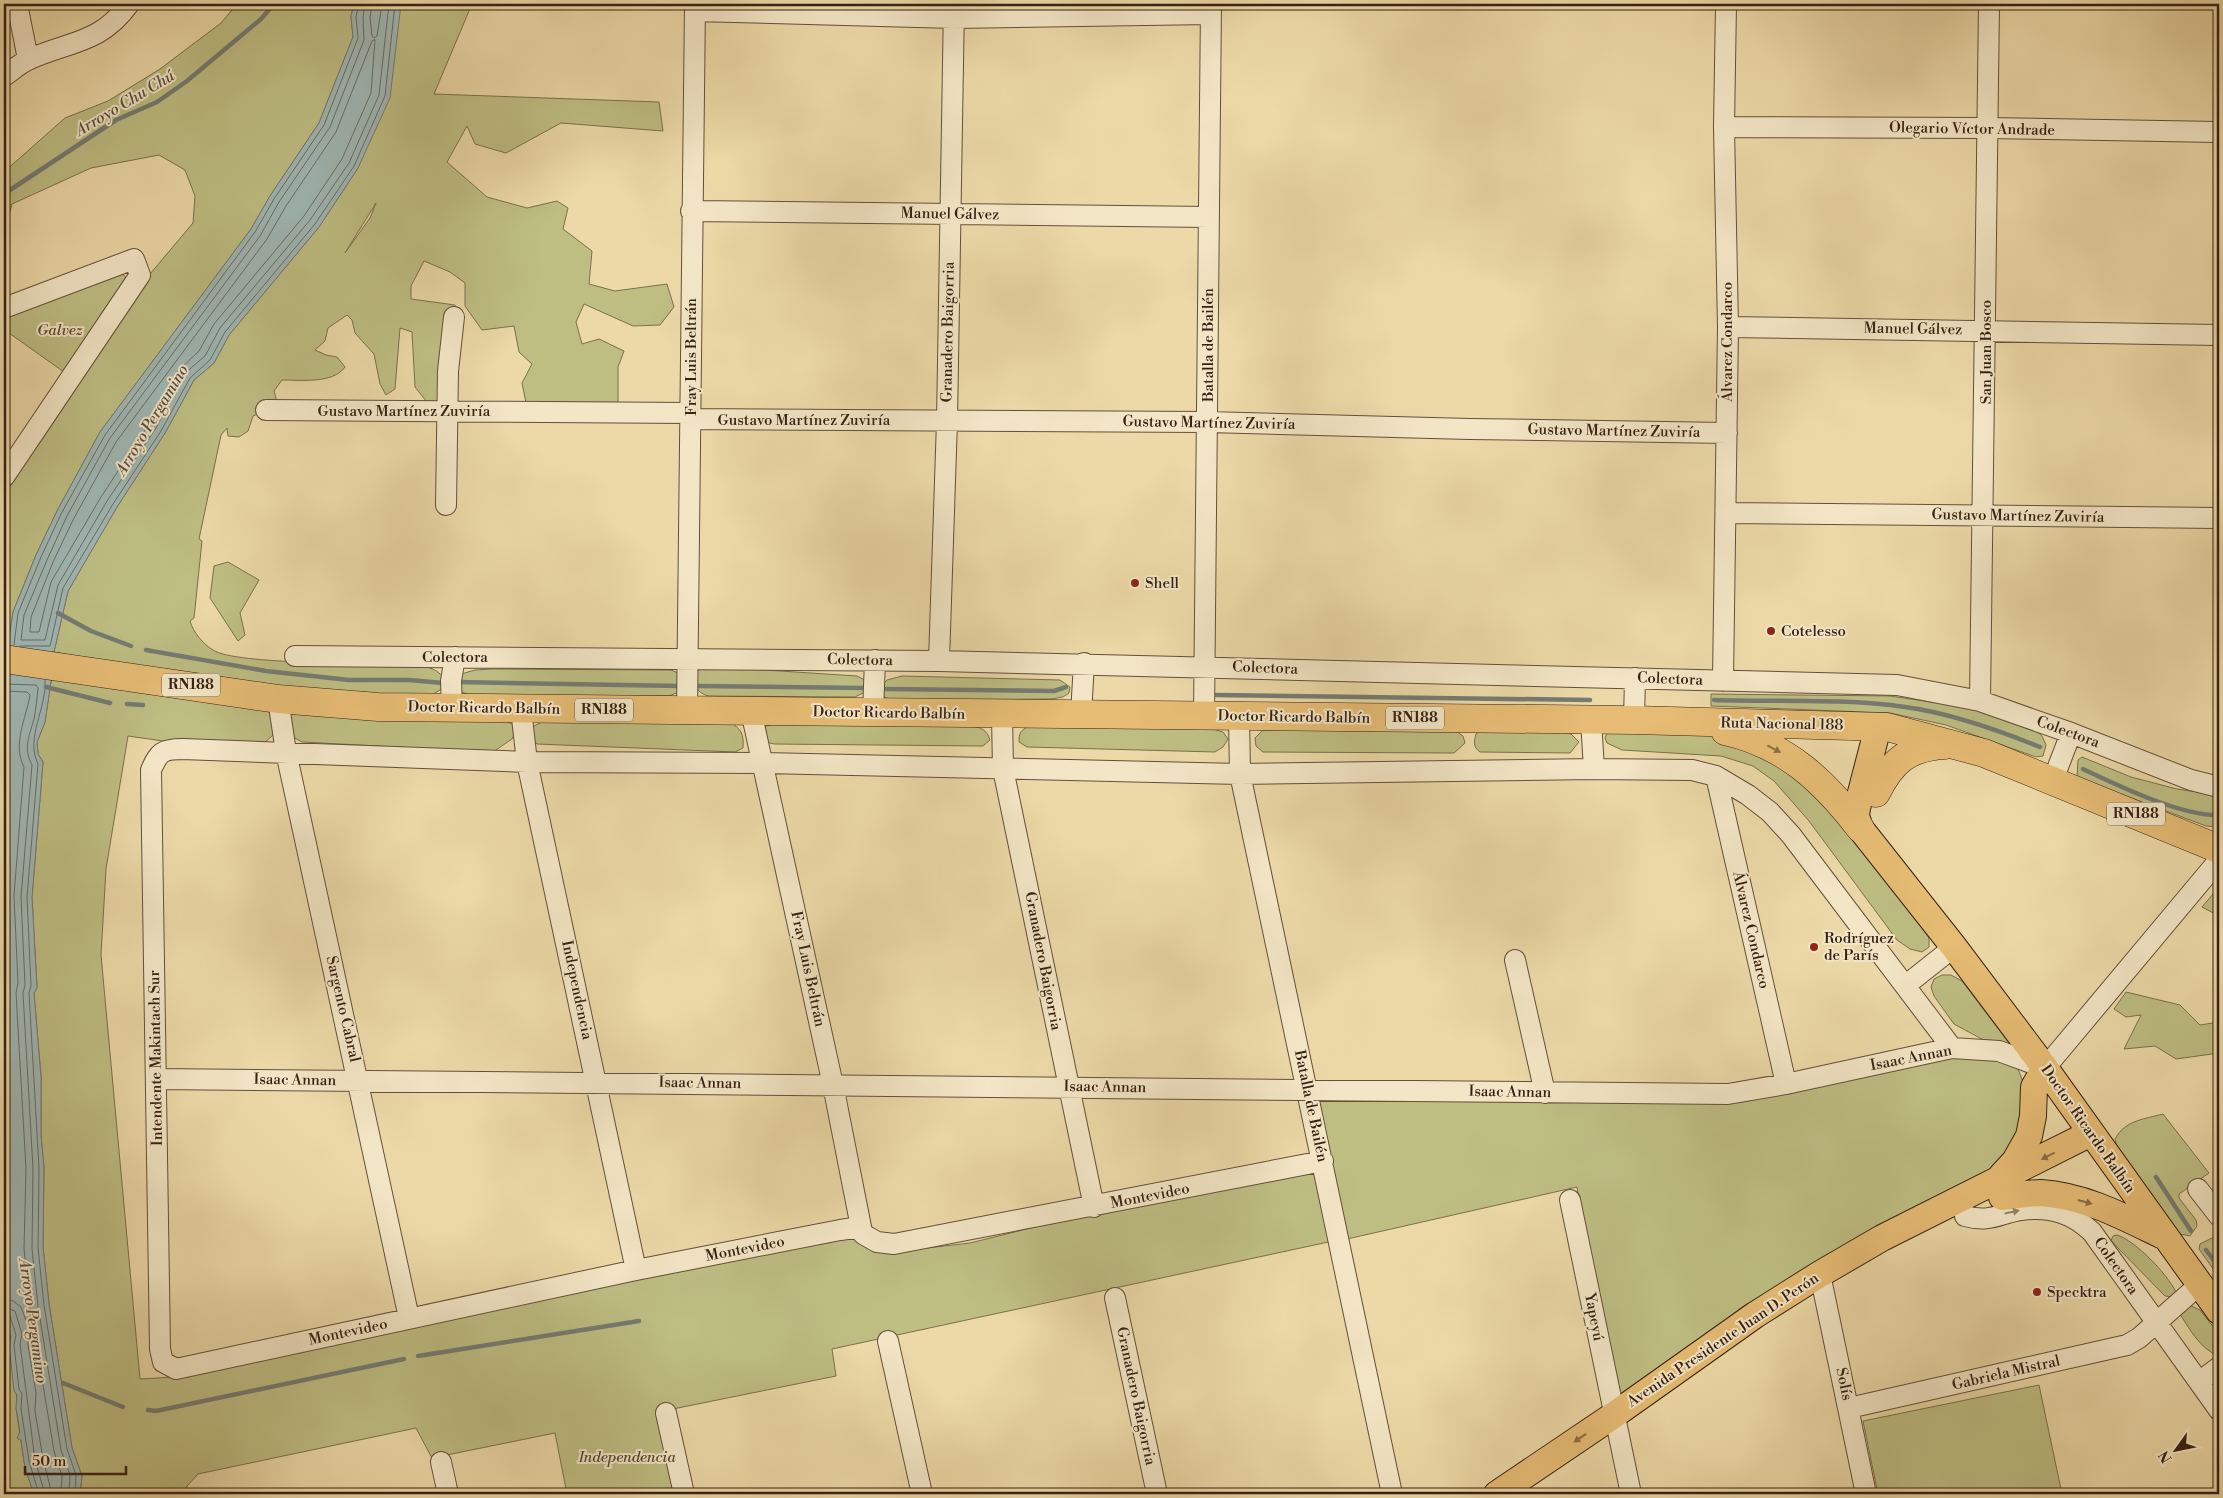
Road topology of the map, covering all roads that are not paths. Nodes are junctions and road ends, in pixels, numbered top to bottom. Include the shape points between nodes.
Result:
1 (17, 4) edge
2 (129, 4) edge
3 (1726, 4) edge
4 (1989, 4) edge
5 (695, 7) edge
6 (1210, 9) edge
7 (954, 11) edge
8 (28, 60) junction
9 (4, 76) edge
10 (1724, 127) junction
11 (1986, 128) junction
12 (2219, 132) edge
13 (692, 212) junction
14 (950, 214) junction
15 (1209, 217) junction
16 (4, 308) edge
17 (454, 317) dead end
18 (1728, 327) junction
19 (1986, 330) junction
20 (2219, 335) edge
21 (266, 410) dead end
22 (447, 411) junction
23 (691, 416) junction
24 (946, 421) junction
25 (1208, 422) junction
26 (1727, 433) junction
27 (4, 477) edge
28 (446, 505) dead end
29 (1726, 513) junction
30 (1984, 516) junction
31 (2219, 518) edge
32 (294, 656) dead end
33 (455, 657) junction
34 (688, 657) junction
35 (4, 659) edge
36 (875, 660) junction
37 (939, 661) junction
38 (1084, 664) junction
39 (1205, 666) junction
40 (1635, 678) junction
41 (1723, 681) junction
42 (278, 699) junction
43 (1980, 701) junction
44 (452, 708) junction
45 (521, 709) junction
46 (687, 711) junction
47 (751, 711) junction
48 (873, 713) junction
49 (1002, 714) junction
50 (1081, 714) junction
51 (1204, 716) junction
52 (1239, 716) junction
53 (1591, 720) junction
54 (1634, 720) junction
55 (1677, 722) junction
56 (1883, 727) junction
57 (2071, 732) junction
58 (1959, 744) junction
59 (286, 752) junction
60 (528, 762) junction
61 (764, 763) junction
62 (1003, 769) junction
63 (1594, 769) junction
64 (1240, 774) junction
65 (1716, 776) junction
66 (2053, 780) junction
67 (2219, 786) edge
68 (1876, 793) junction
69 (1860, 828) junction
70 (2219, 849) edge
71 (2219, 860) edge
72 (1954, 948) junction
73 (1515, 960) dead end
74 (1906, 985) junction
75 (1952, 1048) junction
76 (2045, 1068) junction
77 (156, 1079) junction
78 (359, 1081) junction
79 (596, 1082) junction
80 (1786, 1084) junction
81 (833, 1085) junction
82 (1069, 1087) junction
83 (1307, 1089) junction
84 (1544, 1093) junction
85 (2097, 1141) junction
86 (1323, 1161) junction
87 (2198, 1189) dead end
88 (1999, 1190) junction
89 (1570, 1200) dead end
90 (1094, 1207) junction
91 (1965, 1216) junction
92 (2219, 1216) edge
93 (861, 1227) junction
94 (2164, 1236) junction
95 (636, 1270) junction
96 (1822, 1282) junction
97 (2199, 1284) junction
98 (1115, 1298) dead end
99 (2219, 1311) edge
100 (409, 1318) junction
101 (2156, 1323) junction
102 (888, 1341) dead end
103 (163, 1362) joint
104 (2219, 1367) edge
105 (2199, 1382) junction
106 (1849, 1408) junction
107 (2219, 1410) edge
108 (666, 1413) dead end
109 (1616, 1424) junction
110 (441, 1462) dead end
111 (448, 1494) edge
112 (684, 1494) edge
113 (922, 1494) edge
114 (1157, 1494) edge
115 (1392, 1494) edge
116 (1497, 1494) edge
117 (1530, 1494) edge
118 (1630, 1494) edge
119 (1866, 1494) edge

1 - 8 street
2 - 8 street via 110,26 92,37
3 - 10 street, Álvarez Condarco
4 - 11 street, San Juan Bosco
5 - 7 street
5 - 13 street, Fray Luis Beltrán
6 - 7 street
6 - 15 street, Batalla de Bailén
7 - 14 street, Granadero Baigorria
8 - 9 street
10 - 11 street, Olegario Víctor Andrade
10 - 18 street, Álvarez Condarco
11 - 12 street, Olegario Víctor Andrade
11 - 19 street, San Juan Bosco
13 - 14 street, Manuel Gálvez
13 - 23 street, Fray Luis Beltrán
14 - 15 street, Manuel Gálvez
14 - 24 street, Granadero Baigorria
15 - 25 street, Batalla de Bailén
16 - 27 street via 134,259 140,275
17 - 22 street
18 - 19 street, Manuel Gálvez
18 - 26 street, Álvarez Condarco
19 - 20 street, Manuel Gálvez
19 - 30 street, San Juan Bosco
21 - 22 street, Gustavo Martínez Zuviría
22 - 23 street, Gustavo Martínez Zuviría
22 - 28 street
23 - 24 street, Gustavo Martínez Zuviría
23 - 34 street, Fray Luis Beltrán
24 - 25 street, Gustavo Martínez Zuviría
24 - 37 street, Granadero Baigorria
25 - 26 street, Gustavo Martínez Zuviría
25 - 39 street, Batalla de Bailén
26 - 29 street, Álvarez Condarco
29 - 30 street, Gustavo Martínez Zuviría
29 - 41 street, Álvarez Condarco
30 - 31 street, Gustavo Martínez Zuviría
30 - 43 street, San Juan Bosco
32 - 33 street, Colectora
33 - 34 street, Colectora
33 - 44 street via 451,681
34 - 36 street, Colectora
34 - 46 street, Fray Luis Beltrán
35 - 42 highway, Doctor Ricardo Balbín / RN188
36 - 37 street, Colectora
36 - 48 street
37 - 38 street, Colectora
38 - 39 street, Colectora
38 - 50 street
39 - 40 street, Colectora
39 - 51 street, Batalla de Bailén
40 - 41 street, Colectora
40 - 54 street
41 - 43 street, Colectora via 1897,685
42 - 44 highway, Doctor Ricardo Balbín / RN188 via 344,705
42 - 59 street, Sargento Cabral
43 - 57 street, Colectora
44 - 45 highway, Doctor Ricardo Balbín / RN188
45 - 46 highway, Doctor Ricardo Balbín / RN188
45 - 60 street, Independencia
46 - 47 highway, Doctor Ricardo Balbín / RN188
47 - 48 highway, Doctor Ricardo Balbín / RN188
47 - 61 street, Fray Luis Beltrán
48 - 49 highway, Doctor Ricardo Balbín / RN188
49 - 50 highway, Doctor Ricardo Balbín / RN188
49 - 62 street, Granadero Baigorria
50 - 51 highway, Doctor Ricardo Balbín / RN188
51 - 52 highway, Doctor Ricardo Balbín / RN188
52 - 53 highway, Doctor Ricardo Balbín / RN188
52 - 64 street, Batalla de Bailén
53 - 54 highway, Doctor Ricardo Balbín / RN188
53 - 63 street
54 - 55 highway, Doctor Ricardo Balbín / RN188
55 - 56 highway, Ruta Nacional 188 / RN188
55 -> 69 highway via 1746,736 1790,757 1826,787
56 - 58 highway, RN188
56 - 68 main road, Doctor Ricardo Balbín
56 - 69 main road via 1857,808
57 - 66 street
57 - 67 street, Colectora via 2191,780
58 - 66 highway, RN188
58 - 68 highway via 1931,746 1900,758
59 - 60 street
59 - 77 street, Intendente Makintach Sur via 168,749 158,755 151,770
59 - 78 street, Sargento Cabral
60 - 61 street
60 - 79 street, Independencia
61 - 62 street
61 - 81 street, Fray Luis Beltrán
62 - 64 street
62 - 82 street, Granadero Baigorria
63 - 64 street
63 - 65 street via 1692,770
64 - 83 street, Batalla de Bailén
65 - 74 street via 1770,812 1791,835
65 - 80 street, Álvarez Condarco
66 - 70 highway, RN188
68 - 72 main road, Doctor Ricardo Balbín via 1873,818 1880,838
69 - 72 main road, Doctor Ricardo Balbín
71 - 76 street
72 - 74 street
72 - 76 main road, Doctor Ricardo Balbín
73 - 84 street
74 - 75 street
75 - 76 street, Isaac Annan via 1999,1051
75 - 80 street, Isaac Annan
76 - 85 main road, Doctor Ricardo Balbín
76 - 88 main road via 2034,1087 2029,1136
77 - 78 street, Isaac Annan
77 - 103 street, Intendente Makintach Sur via 160,1349
78 - 79 street, Isaac Annan
78 - 100 street, Sargento Cabral
79 - 81 street, Isaac Annan
79 - 95 street, Independencia
80 - 84 street, Isaac Annan via 1728,1094
81 - 82 street, Isaac Annan
81 - 93 street, Fray Luis Beltrán
82 - 83 street, Isaac Annan
82 - 90 street, Granadero Baigorria
83 - 84 street, Isaac Annan
83 - 86 street, Batalla de Bailén
85 - 88 main road, Avenida Presidente Juan D. Perón
85 - 94 main road, Doctor Ricardo Balbín
86 - 90 street, Montevideo
86 - 115 street, Batalla de Bailén
87 - 92 street
88 - 91 main road, Avenida Presidente Juan D. Perón
88 -> 94 main road via 2073,1198 2104,1206
88 - 96 main road, Avenida Presidente Juan D. Perón via 1882,1238
89 - 109 street, Yapeyú
90 - 93 street, Montevideo via 894,1244 877,1242 863,1234
91 - 96 main road, Avenida Presidente Juan D. Perón
91 -> 101 street, Colectora via 1982,1220 2023,1210 2045,1210 2078,1219 2092,1232
93 - 95 street, Montevideo
94 - 97 main road, Doctor Ricardo Balbín
95 - 100 street, Montevideo
96 - 106 street, Solís
96 - 109 main road, Avenida Presidente Juan D. Perón via 1755,1315
97 - 99 main road, Doctor Ricardo Balbín
97 - 101 street, Gabriela Mistral
98 - 114 street, Granadero Baigorria
100 - 103 street, Montevideo via 176,1370
101 - 105 street, Colectora
101 - 106 street, Gabriela Mistral via 2127,1346
102 - 113 street
104 - 105 street
105 - 107 street, Colectora
106 - 119 street, Solís
108 - 112 street
109 -> 116 main road, Avenida Presidente Juan D. Perón
109 - 117 main road, Avenida Presidente Juan D. Perón
109 - 118 street, Yapeyú
110 - 111 street

